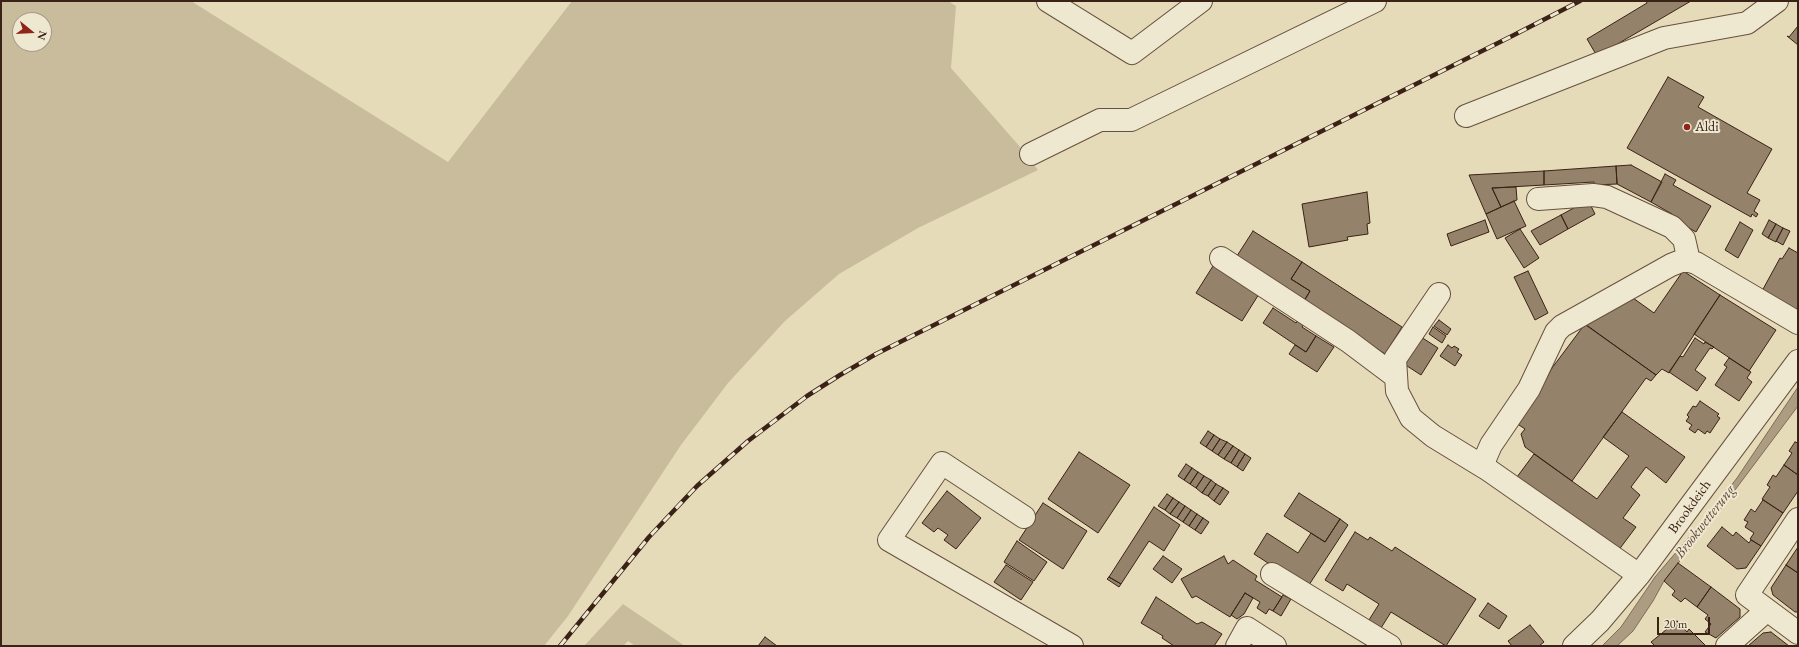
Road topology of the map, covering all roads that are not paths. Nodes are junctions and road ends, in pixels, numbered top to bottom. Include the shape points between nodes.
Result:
1 (1048, 1) edge
2 (1201, 1) edge
3 (1375, 1) edge
4 (1777, 1) edge
5 (1466, 116) dead end
6 (1031, 154) dead end
7 (1538, 199) dead end
8 (1221, 258) dead end
9 (1689, 261) junction
10 (1439, 294) dead end
11 (1798, 323) edge
12 (1798, 361) edge
13 (1396, 377) junction
14 (1519, 428) dead end
15 (1498, 435) junction
16 (1487, 469) junction
17 (1024, 517) dead end
18 (1798, 519) edge
19 (1272, 574) dead end
20 (1639, 575) junction
21 (1768, 610) junction
22 (1798, 633) edge
23 (1072, 646) edge
24 (1237, 646) edge
25 (1275, 646) edge
26 (1390, 646) edge
27 (1574, 646) edge
28 (1727, 646) edge

1 - 2 street via 1132,53
3 - 6 street via 1131,120 1100,120
4 - 5 street via 1747,23 1664,38
7 - 9 street via 1593,195 1607,197 1672,227 1684,239
8 - 13 street via 1348,340
9 - 11 street
9 - 15 street via 1671,265 1562,326 1556,332 1529,389
10 - 13 street via 1395,359
12 - 20 street, Brookdeich
13 - 16 street via 1397,391 1411,418 1434,436
14 - 15 street via 1509,439
15 - 16 street via 1486,452 1484,461
16 - 20 street
17 - 23 street via 942,464 889,540
18 - 21 street via 1747,595
19 - 26 street
20 - 27 street, Brookdeich via 1600,621
21 - 22 street
21 - 28 street
24 - 25 street via 1247,628

